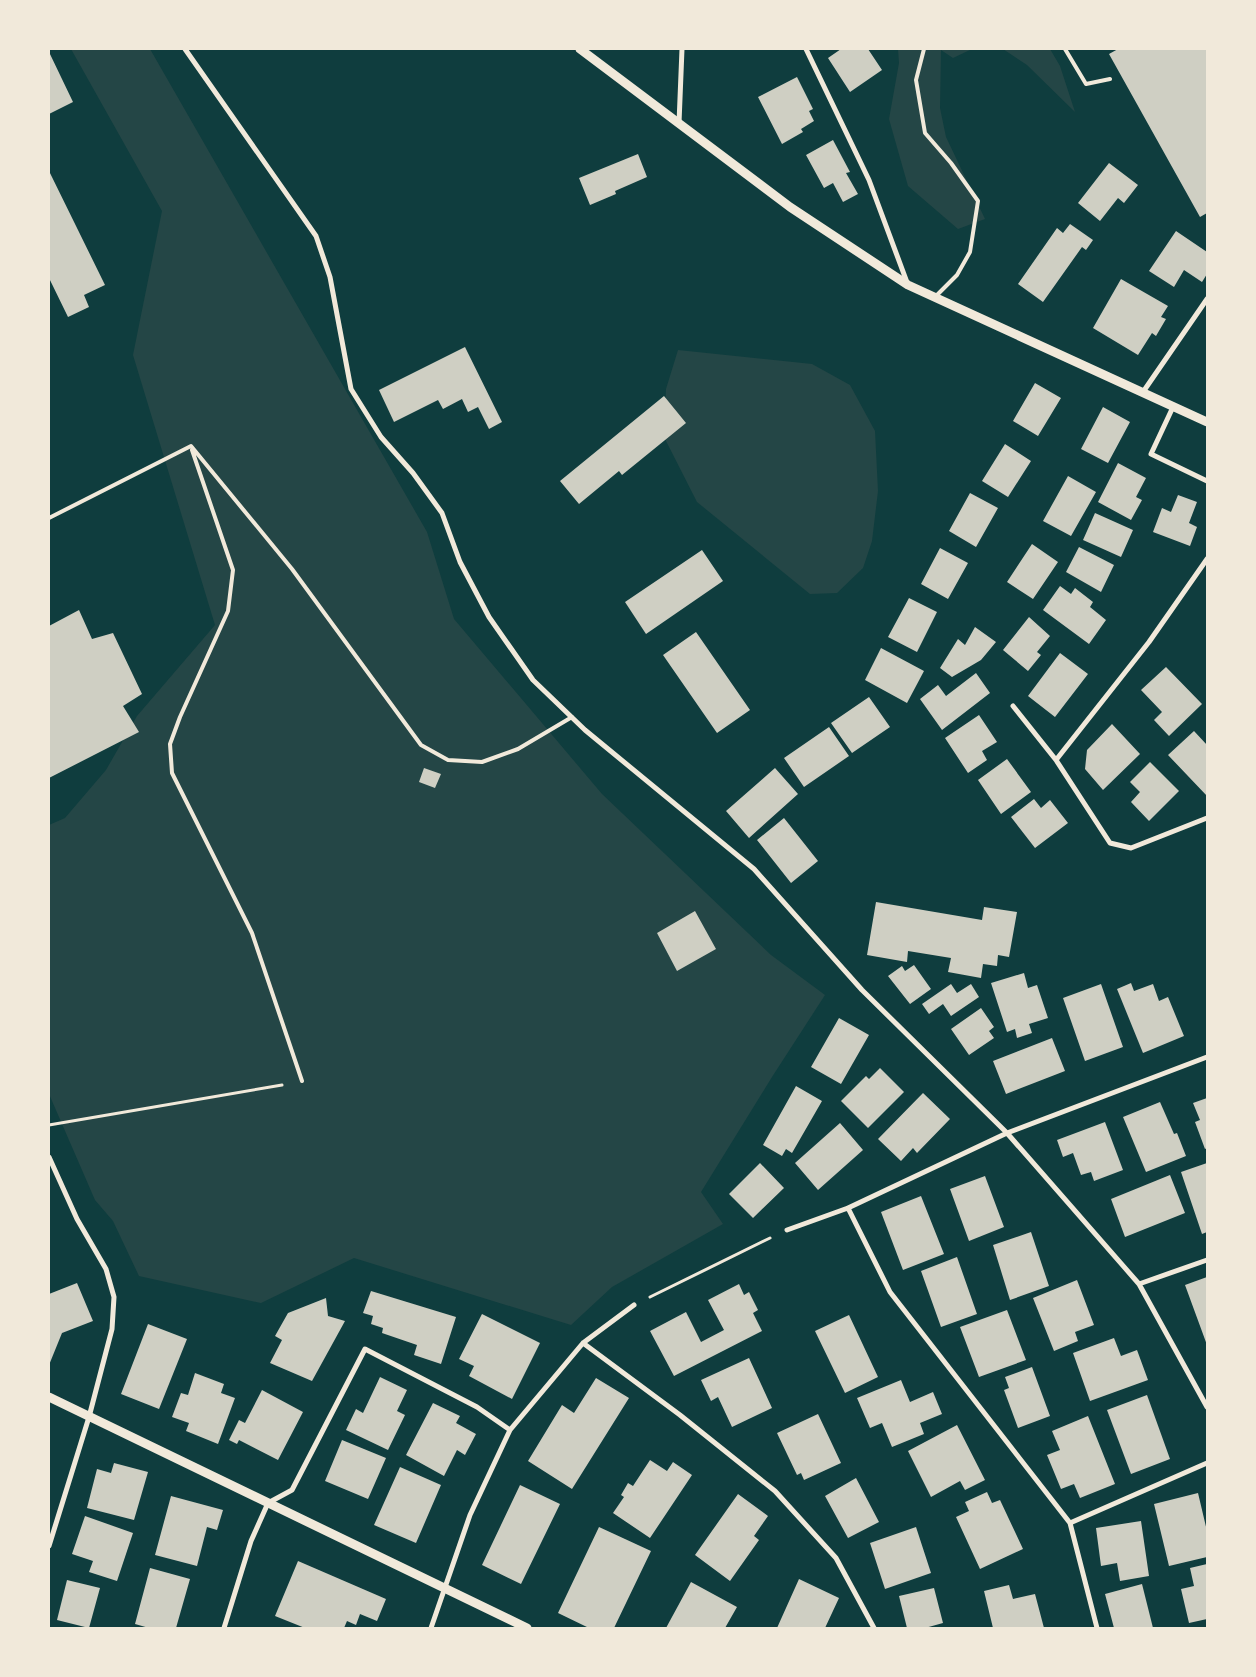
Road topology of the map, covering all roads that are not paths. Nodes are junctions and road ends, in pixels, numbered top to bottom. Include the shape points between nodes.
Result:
1 (186, 49) edge
2 (580, 49) edge
3 (682, 49) edge
4 (806, 49) edge
5 (924, 49) edge
6 (1065, 49) edge
7 (1110, 80) dead end
8 (679, 123) junction
9 (908, 285) junction
10 (935, 297) junction
11 (1207, 299) edge
12 (1143, 392) junction
13 (1173, 408) junction
14 (1207, 422) edge
15 (191, 446) junction
16 (1207, 481) edge
17 (49, 518) edge
18 (1207, 559) edge
19 (1013, 706) dead end
20 (572, 717) junction
21 (1056, 760) junction
22 (1207, 818) edge
23 (1207, 1057) edge
24 (302, 1081) road end
25 (1007, 1133) junction
26 (49, 1157) edge
27 (848, 1208) junction
28 (787, 1230) road end
29 (1207, 1260) edge
30 (1139, 1284) junction
31 (634, 1305) road end
32 (583, 1343) junction
33 (49, 1397) edge
34 (1207, 1407) edge
35 (89, 1417) junction
36 (510, 1430) junction
37 (1207, 1463) edge
38 (268, 1503) junction
39 (1070, 1523) junction
40 (49, 1546) edge
41 (444, 1587) junction
42 (224, 1628) edge
43 (431, 1628) edge
44 (527, 1628) edge
45 (874, 1628) edge
46 (1097, 1628) edge

1 - 20 street via 316,236 330,278 351,389 381,437 442,513 460,562 489,616 533,680
2 - 8 street
3 - 8 street
4 - 9 street via 868,180
5 - 10 lane via 916,80 925,133 978,201 970,252 957,275
6 - 7 lane via 1086,84
8 - 9 street via 790,206
9 - 10 street
10 - 12 street
11 - 12 street
12 - 13 street
13 - 14 street
13 - 16 street via 1151,454
15 - 17 lane
15 - 20 lane via 292,569 421,745 448,760 482,762 518,749
15 - 24 lane via 233,570 228,611 170,744 172,774 252,933
18 - 21 street via 1149,642
19 - 21 street
20 - 25 street via 754,869 862,990
21 - 22 street via 1110,843 1131,848
23 - 25 street
25 - 27 street
25 - 30 street
26 - 35 street via 77,1219 106,1269 114,1297 112,1329
27 - 28 street
27 - 39 street via 890,1292
29 - 30 street
30 - 34 street
31 - 32 street
32 - 36 street
32 - 45 street via 680,1415 775,1492 836,1558
33 - 35 street
35 - 38 street
35 - 40 street
36 - 38 street via 477,1407 365,1349 292,1490
36 - 41 street via 470,1515
37 - 39 street
38 - 41 street
38 - 42 street via 251,1541
39 - 46 street
41 - 43 street
41 - 44 street

